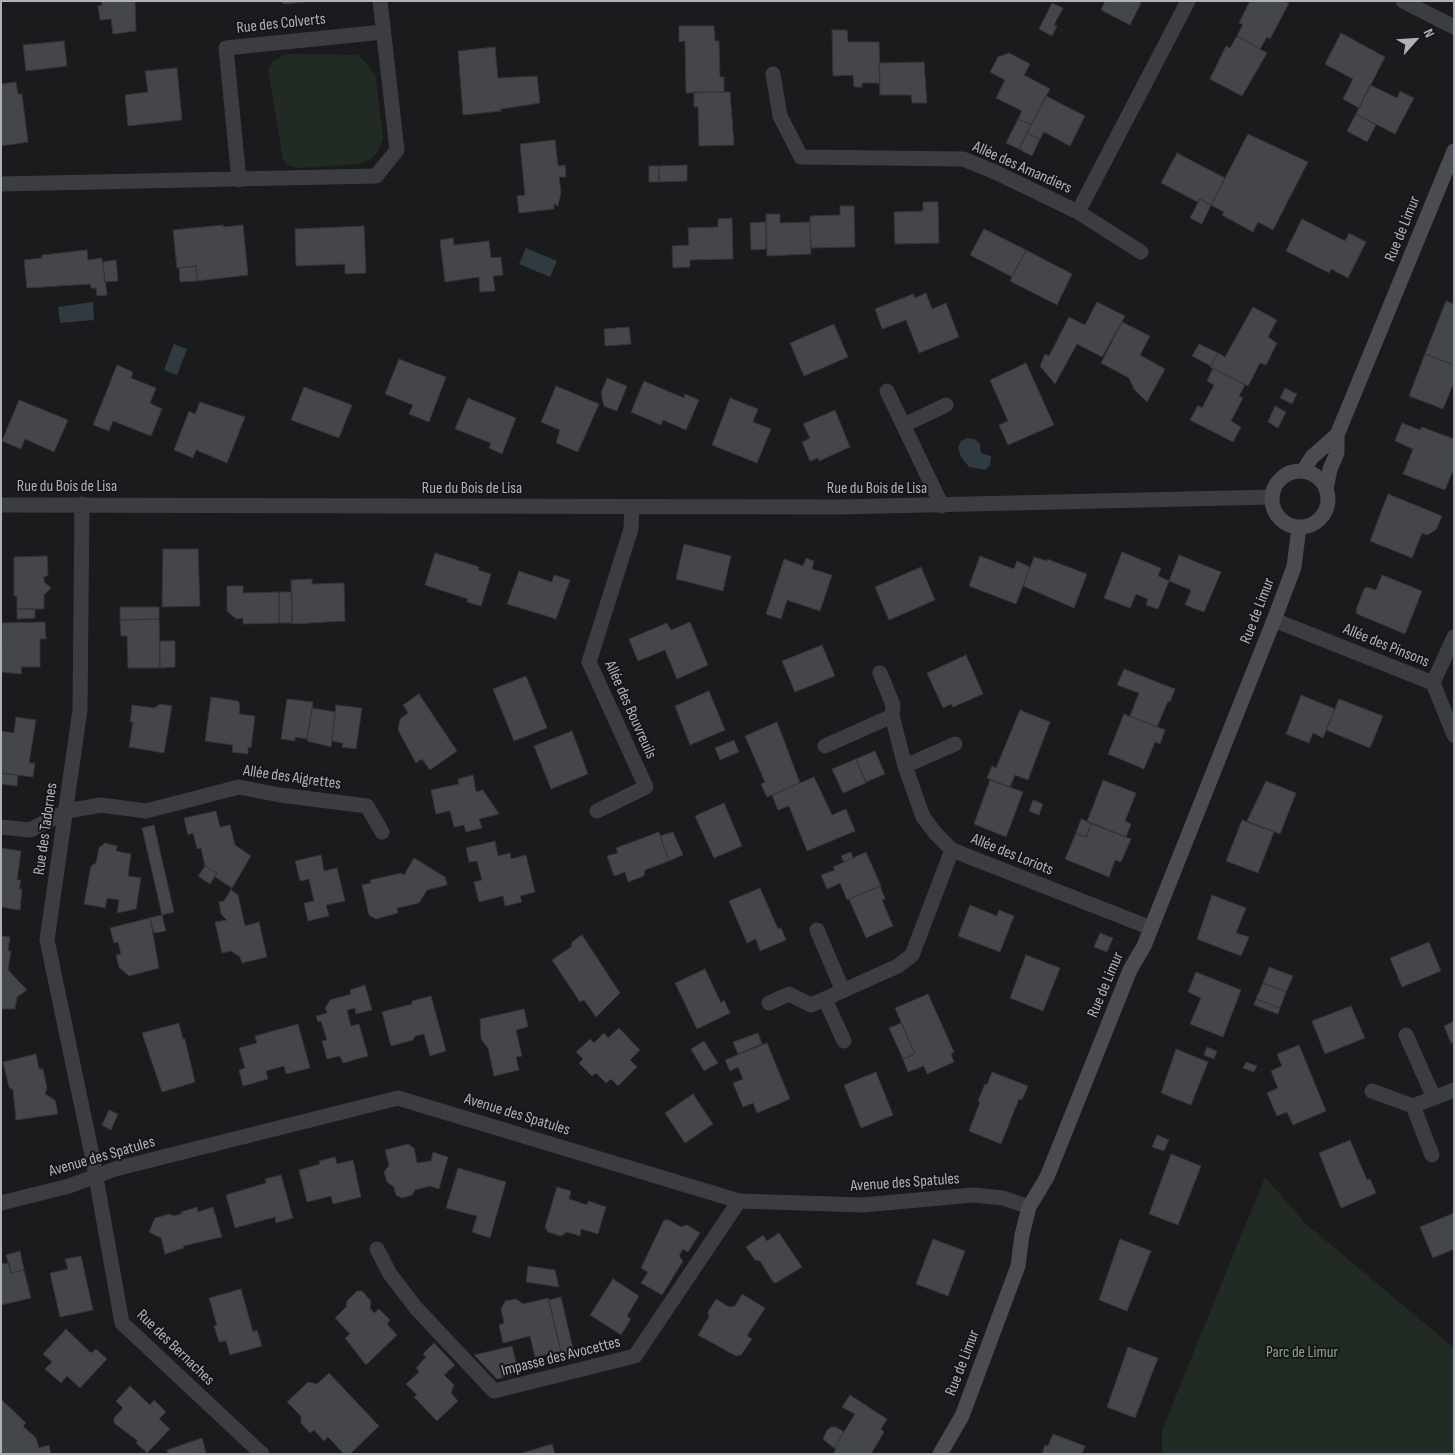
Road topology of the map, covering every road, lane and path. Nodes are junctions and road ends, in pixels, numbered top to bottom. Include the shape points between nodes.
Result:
1 (380, 1) edge
2 (1188, 1) edge
3 (1403, 1) edge
4 (1454, 27) edge
5 (383, 32) junction
6 (773, 74) dead end
7 (1454, 151) edge
8 (239, 180) junction
9 (1, 184) edge
10 (1078, 212) junction
11 (1141, 252) dead end
12 (887, 391) dead end
13 (946, 405) dead end
14 (904, 425) junction
15 (1337, 435) junction
16 (1302, 471) junction
17 (1326, 489) junction
18 (1272, 497) junction
19 (82, 504) junction
20 (1, 505) edge
21 (942, 506) junction
22 (632, 507) junction
23 (1299, 527) junction
24 (1274, 620) junction
25 (1454, 637) edge
26 (880, 673) dead end
27 (1433, 683) junction
28 (892, 716) junction
29 (1454, 735) edge
30 (955, 744) dead end
31 (825, 746) dead end
32 (905, 766) junction
33 (67, 811) junction
34 (597, 811) dead end
35 (1, 826) edge
36 (382, 832) dead end
37 (952, 850) junction
38 (1151, 928) junction
39 (818, 930) dead end
40 (843, 991) junction
41 (825, 999) junction
42 (769, 1003) dead end
43 (1406, 1035) dead end
44 (844, 1041) dead end
45 (1454, 1090) edge
46 (1372, 1091) dead end
47 (1434, 1098) junction
48 (1413, 1106) junction
49 (92, 1155) joint
50 (1432, 1155) dead end
51 (96, 1176) junction
52 (739, 1201) junction
53 (1, 1202) edge
54 (1029, 1207) junction
55 (377, 1249) dead end
56 (262, 1454) edge
57 (940, 1454) edge

1 - 5 street
2 - 10 street, Allée des Amandiers
3 - 4 street
5 - 8 street via 397,150 376,176
5 - 8 street, Rue des Colverts via 226,48
6 - 10 street, Allée des Amandiers via 780,116 801,157 963,159
7 - 15 street, Rue de Limur
8 - 9 street
10 - 11 street
12 - 14 street, Rue du Bois de Lisa
13 - 14 street
14 - 21 street, Rue du Bois de Lisa
15 - 16 street via 1312,457
15 - 17 street, Rue de Limur via 1337,453
16 - 17 street via 1317,477
16 - 18 street via 1278,480
17 - 23 street, Rue de Limur via 1326,506 1322,515 1308,526
18 - 21 street, Rue du Bois de Lisa
18 - 23 street via 1276,514 1283,521
19 - 20 street, Rue du Bois de Lisa
19 - 22 street, Rue du Bois de Lisa
19 - 33 street, Rue des Tadornes via 80,710
21 - 22 street, Rue du Bois de Lisa
22 - 34 street, Allée des Bouvreuils via 631,529 589,662 646,787
23 - 24 street, Rue de Limur via 1294,567
24 - 27 street, Allée des Pinsons
24 - 38 street, Rue de Limur
25 - 27 street
26 - 28 street, Allée des Loriots via 893,705
27 - 29 street, Allée des Pinsons
28 - 31 street
28 - 32 street, Allée des Loriots
30 - 32 street
32 - 37 street, Allée des Loriots via 923,817
33 - 35 street via 30,830
33 - 36 street, Allée des Aigrettes via 101,805 146,811 239,786 280,795 367,806
33 - 49 street, Rue des Tadornes via 47,940
37 - 38 street, Allée des Loriots
37 - 40 street via 912,955 898,966
38 - 54 street, Rue de Limur via 1130,970 1047,1176
39 - 40 street
40 - 41 street
41 - 42 street via 811,1005 789,994
41 - 44 street
43 - 47 street
45 - 47 street
46 - 48 street
47 - 48 street
48 - 50 street
49 - 51 street, Rue des Bernaches
51 - 52 street, Avenue des Spatules via 398,1098
51 - 53 street, Avenue des Spatules via 69,1186
51 - 56 street, Rue des Bernaches via 122,1324
52 - 54 street, Avenue des Spatules via 863,1205 973,1195 1003,1198
52 - 55 street, Impasse des Avocettes via 635,1356 494,1391 416,1308 390,1274
54 - 57 street, Rue de Limur via 1018,1266 962,1416

